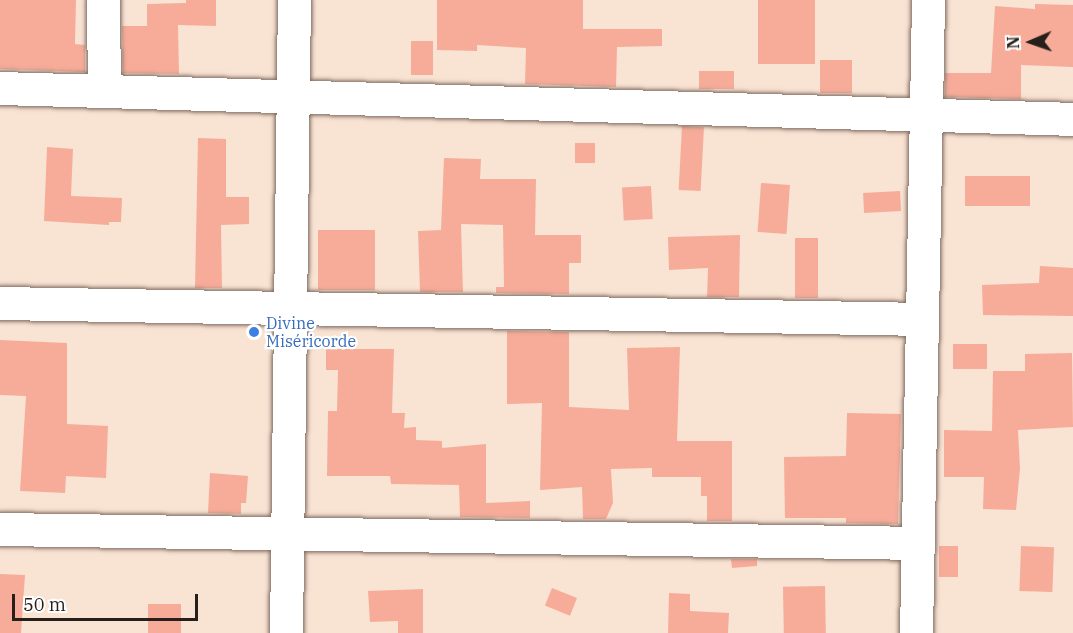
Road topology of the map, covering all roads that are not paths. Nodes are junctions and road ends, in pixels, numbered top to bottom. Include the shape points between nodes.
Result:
1 (103, 0) edge
2 (294, 0) edge
3 (928, 0) edge
4 (0, 88) edge
5 (104, 90) junction
6 (290, 95) junction
7 (926, 117) junction
8 (1073, 120) edge
9 (0, 303) edge
10 (287, 308) junction
11 (922, 319) junction
12 (0, 529) edge
13 (287, 533) junction
14 (918, 543) junction
15 (286, 633) edge
16 (916, 633) edge

1 - 5 street
2 - 6 street
3 - 7 street
4 - 5 street
5 - 6 street
6 - 7 street
6 - 10 street
7 - 8 street
7 - 11 street
9 - 10 street
10 - 11 street
10 - 13 street
11 - 14 street
12 - 13 street
13 - 14 street
13 - 15 street
14 - 16 street

